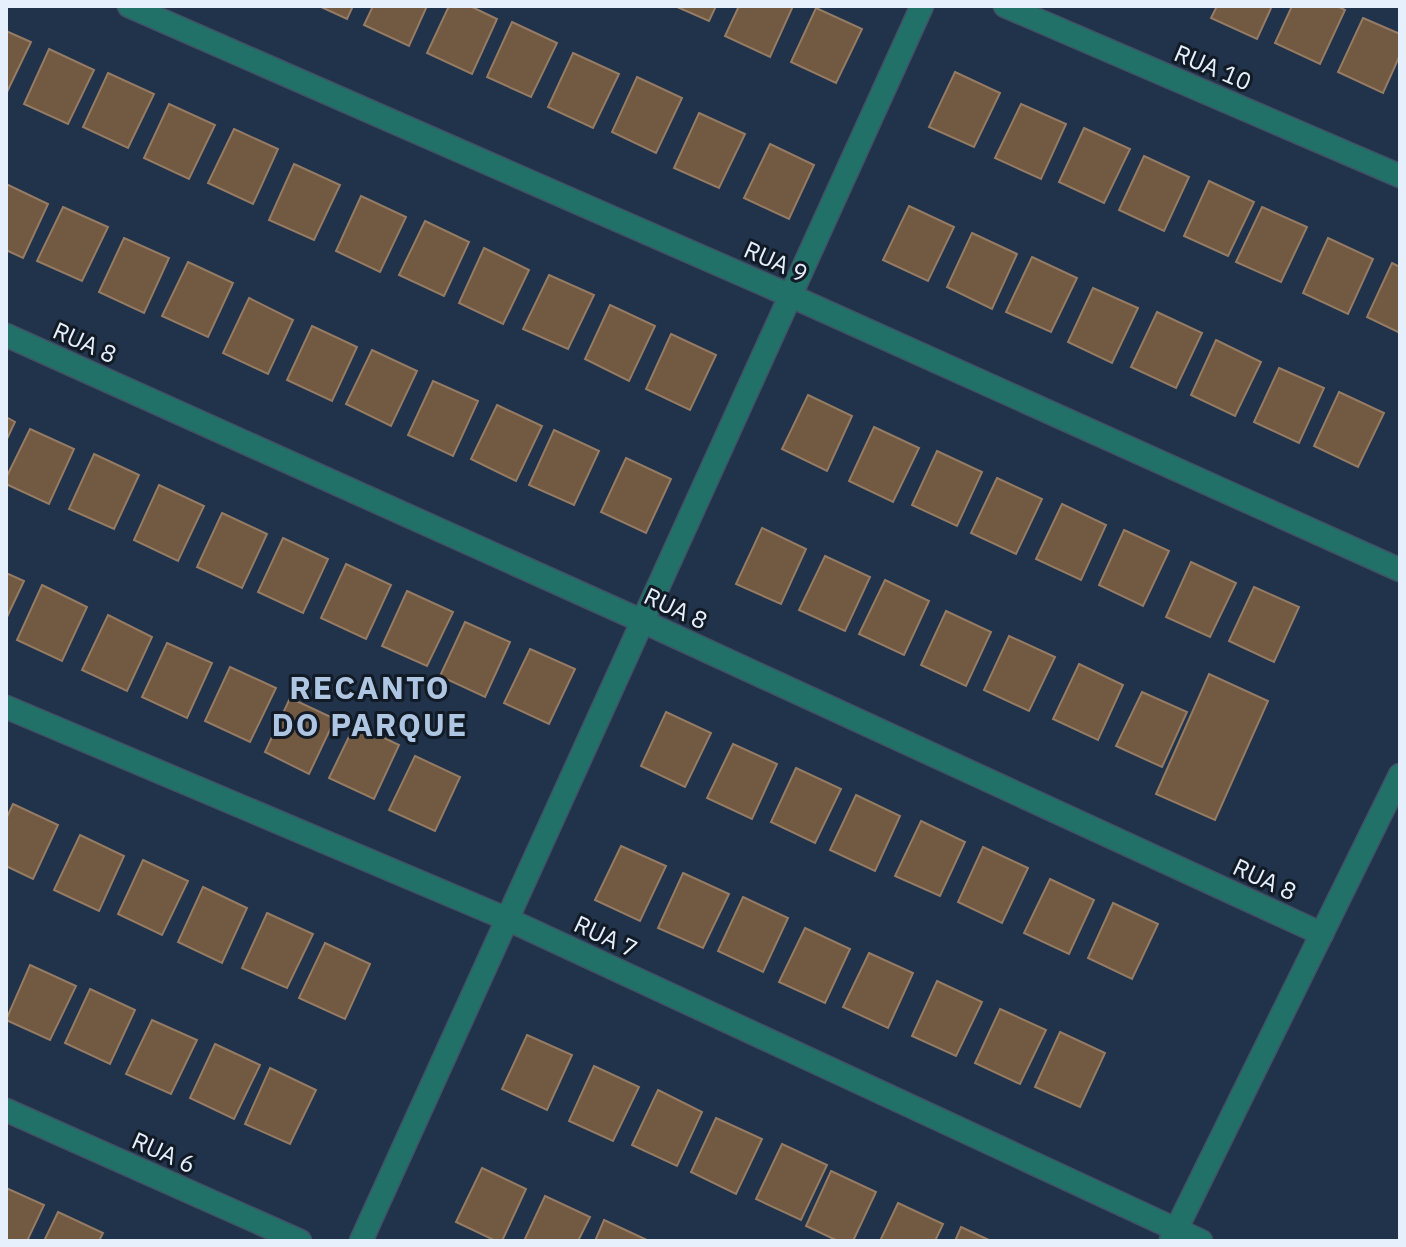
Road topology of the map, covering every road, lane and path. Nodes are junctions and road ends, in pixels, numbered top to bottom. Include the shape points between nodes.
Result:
1 (129, 6) edge
2 (922, 6) edge
3 (1005, 6) edge
4 (1400, 176) edge
5 (791, 296) junction
6 (6, 335) edge
7 (1400, 570) edge
8 (642, 621) junction
9 (6, 707) edge
10 (1400, 775) edge
11 (507, 919) junction
12 (1322, 934) junction
13 (6, 1110) edge
14 (1174, 1235) edge
15 (300, 1241) edge
16 (361, 1241) edge
17 (1201, 1241) edge

1 - 5 street, RUA 9
2 - 5 street
3 - 4 street, RUA 10
5 - 7 street, RUA 9
5 - 8 street
6 - 8 street, RUA 8
8 - 11 street
8 - 12 street, RUA 8
9 - 11 street, RUA 7
10 - 12 street
11 - 14 street, RUA 7
11 - 16 street
12 - 14 street
13 - 15 street, RUA 6
14 - 17 street, RUA 7

